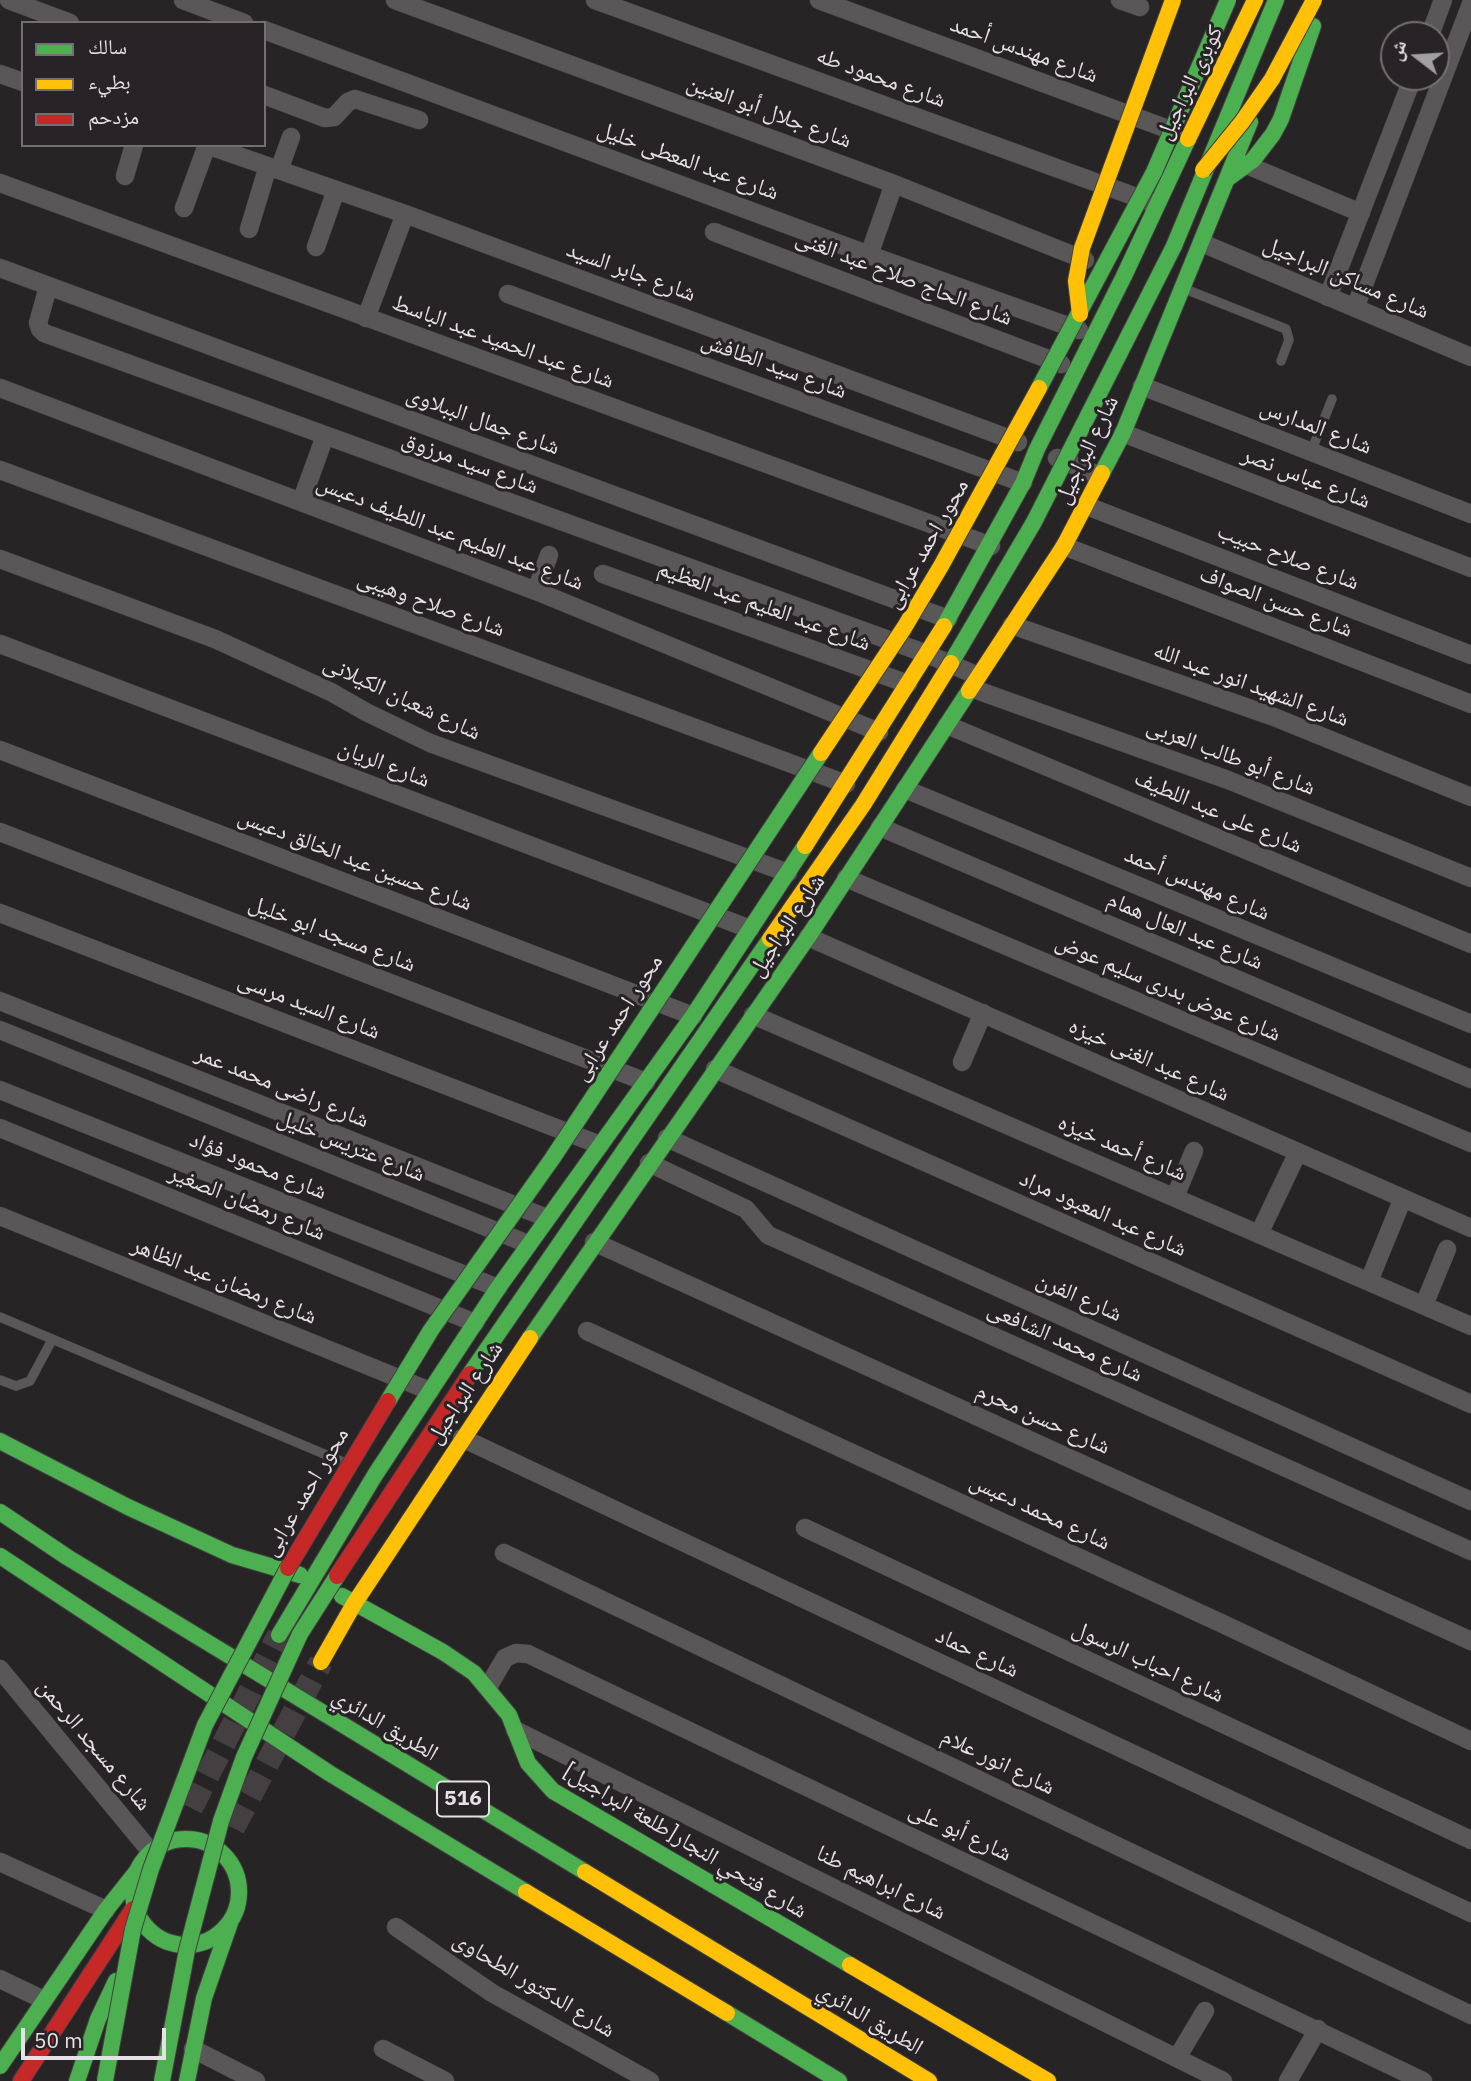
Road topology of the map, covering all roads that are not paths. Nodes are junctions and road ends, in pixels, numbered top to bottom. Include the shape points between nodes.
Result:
1 (9, 0) edge
2 (183, 0) edge
3 (395, 0) edge
4 (595, 0) edge
5 (819, 0) edge
6 (1120, 0) edge
7 (1173, 0) edge
8 (1217, 0) edge
9 (1228, 0) edge
10 (1255, 0) edge
11 (1276, 0) edge
12 (1300, 0) edge
13 (1314, 0) edge
14 (1325, 0) edge
15 (1443, 0) edge
16 (1471, 4) edge
17 (1140, 7) dead end
18 (65, 21) edge
19 (239, 21) edge
20 (1435, 21) edge
21 (266, 31) edge
22 (1450, 47) edge
23 (0, 74) edge
24 (21, 81) edge
25 (1408, 91) edge
26 (1432, 91) edge
27 (266, 96) edge
28 (419, 120) dead end
29 (1173, 131) junction
30 (291, 137) dead end
31 (133, 147) edge
32 (206, 147) edge
33 (213, 147) edge
34 (1247, 165) junction
35 (274, 168) junction
36 (1203, 170) junction
37 (125, 176) dead end
38 (1227, 180) junction
39 (0, 183) edge
40 (894, 184) junction
41 (1165, 185) joint
42 (336, 190) junction
43 (1149, 202) junction
44 (184, 208) dead end
45 (1361, 213) junction
46 (405, 214) junction
47 (249, 229) dead end
48 (714, 232) dead end
49 (1202, 243) junction
50 (316, 247) dead end
51 (1134, 252) junction
52 (869, 255) junction
53 (0, 268) edge
54 (1124, 276) junction
55 (48, 286) junction
56 (1183, 288) junction
57 (508, 294) dead end
58 (1328, 297) junction
59 (1355, 308) junction
60 (1080, 314) junction
61 (366, 318) junction
62 (1095, 336) junction
63 (1471, 357) edge
64 (1281, 361) dead end
65 (1077, 370) junction
66 (1142, 386) junction
67 (0, 388) edge
68 (1332, 399) dead end
69 (1123, 433) junction
70 (325, 436) junction
71 (1037, 449) junction
72 (1311, 452) junction
73 (0, 470) edge
74 (1100, 476) junction
75 (1023, 483) junction
76 (301, 502) junction
77 (1087, 506) junction
78 (1471, 514) edge
79 (991, 546) junction
80 (1064, 546) junction
81 (549, 555) dead end
82 (0, 559) edge
83 (1471, 568) edge
84 (603, 574) dead end
85 (536, 591) junction
86 (948, 619) junction
87 (1012, 625) junction
88 (0, 644) edge
89 (927, 654) junction
90 (1471, 655) edge
91 (974, 682) junction
92 (908, 684) junction
93 (1471, 704) edge
94 (947, 725) junction
95 (879, 732) junction
96 (0, 750) edge
97 (846, 784) junction
98 (905, 789) junction
99 (1471, 797) edge
100 (880, 827) junction
101 (0, 832) edge
102 (788, 873) junction
103 (846, 878) junction
104 (1471, 878) edge
105 (0, 913) edge
106 (750, 929) junction
107 (808, 937) junction
108 (1471, 944) edge
109 (0, 1001) edge
110 (983, 1013) junction
111 (753, 1015) junction
112 (693, 1016) junction
113 (1471, 1024) edge
114 (0, 1030) edge
115 (962, 1062) dead end
116 (715, 1069) junction
117 (1471, 1079) edge
118 (646, 1082) junction
119 (0, 1090) edge
120 (0, 1128) edge
121 (667, 1138) junction
122 (1471, 1143) edge
123 (600, 1145) junction
124 (1194, 1151) dead end
125 (1298, 1152) junction
126 (649, 1163) junction
127 (1175, 1197) junction
128 (1403, 1198) junction
129 (0, 1216) edge
130 (547, 1218) junction
131 (1471, 1228) edge
132 (1259, 1234) junction
133 (594, 1242) junction
134 (528, 1244) junction
135 (1447, 1249) dead end
136 (1368, 1281) junction
137 (498, 1288) junction
138 (1424, 1305) junction
139 (0, 1317) edge
140 (475, 1323) junction
141 (1471, 1326) edge
142 (587, 1331) dead end
143 (52, 1340) junction
144 (0, 1380) edge
145 (430, 1391) junction
146 (1471, 1404) edge
147 (463, 1438) junction
148 (0, 1441) edge
149 (375, 1475) junction
150 (1471, 1501) edge
151 (0, 1512) edge
152 (805, 1528) dead end
153 (1471, 1551) edge
154 (504, 1553) dead end
155 (0, 1556) edge
156 (313, 1579) junction
157 (354, 1604) junction
158 (279, 1635) tunnel mouth
159 (1471, 1641) edge
160 (321, 1662) tunnel mouth
161 (0, 1669) edge
162 (488, 1687) junction
163 (515, 1730) junction
164 (1471, 1741) edge
165 (191, 1808) tunnel mouth
166 (233, 1828) tunnel mouth
167 (176, 1839) junction
168 (1471, 1840) edge
169 (221, 1850) junction
170 (151, 1852) junction
171 (0, 1861) edge
172 (137, 1870) junction
173 (135, 1907) junction
174 (106, 1910) junction
175 (1471, 1913) edge
176 (231, 1921) junction
177 (143, 1924) junction
178 (396, 1927) dead end
179 (0, 1979) edge
180 (44, 2000) junction
181 (1205, 2011) dead end
182 (1471, 2015) edge
183 (1318, 2029) junction
184 (193, 2049) junction
185 (383, 2049) dead end
186 (1177, 2058) junction
187 (64, 2063) edge
188 (0, 2066) edge
189 (20, 2081) edge
190 (105, 2081) edge
191 (162, 2081) edge
192 (187, 2081) edge
193 (256, 2081) edge
194 (445, 2081) edge
195 (650, 2081) edge
196 (839, 2081) edge
197 (929, 2081) edge
198 (1048, 2081) edge
199 (1223, 2081) edge
200 (1288, 2081) edge
201 (1423, 2081) edge

1 - 18 street
2 - 19 street
3 - 40 street, شارع جلال أبو العنين
4 - 43 street, شارع محمود طه
5 - 29 street, شارع مهندس أحمد
6 - 17 street
7 - 60 main road, bridge via 1082,248 1076,281
8 - 29 main road
9 - 60 main road, محور احمد عرابى, bridge via 1154,172
10 - 41 main road, كوبرى البراجيل
11 - 36 main road, bridge
12 - 38 main road, bridge
13 - 36 main road, bridge via 1272,79
14 - 34 main road via 1281,119
15 - 20 street
16 - 22 street
21 - 52 street, شارع عبد المعطى خليل
23 - 24 street
25 - 45 street
26 - 59 street
27 - 28 street via 325,118 334,117 355,99
29 - 43 main road
30 - 35 street
31 - 37 street
32 - 44 street
33 - 35 street, شارع جابر السيد
34 - 38 main road
34 - 45 street
35 - 42 street, شارع جابر السيد
35 - 47 street
36 - 191 main road, bridge via 1174,246 1034,522 906,735 746,977 443,1412 300,1634 221,1821 187,1950
38 - 49 main road, شارع البراجيل
39 - 61 street, شارع عبد الحميد عبد الباسط
40 - 52 street
40 - 54 street, شارع جلال أبو العنين
41 - 51 main road, شارع البراجيل
42 - 46 street, شارع جابر السيد
42 - 50 street
43 - 51 main road
45 - 58 street
46 - 61 street
46 - 71 street, شارع جابر السيد
48 - 65 street, شارع الحاج صلاح عبد الغنى
49 - 56 main road, شارع البراجيل
49 - 58 street, شارع مساكن البراجيل
51 - 54 main road, شارع البراجيل
52 - 62 street, شارع عبد المعطى خليل
53 - 55 street, شارع جمال الببلاوى
54 - 62 main road, شارع البراجيل
55 - 70 street, شارع سيد مرزوق via 38,323 44,333
55 - 86 street, شارع جمال الببلاوى
56 - 64 lane via 1286,329 1289,340
56 - 66 main road, شارع البراجيل
57 - 75 street, شارع سيد الطافش
58 - 59 street, شارع مساكن البراجيل
59 - 63 street, شارع مساكن البراجيل
60 - 190 main road, محور احمد عرابى, bridge via 904,628 552,1159 431,1330 263,1612 205,1725 151,1869 133,1929
61 - 79 street, شارع عبد الحميد عبد الباسط
62 - 65 main road, شارع البراجيل
65 - 71 main road, شارع البراجيل
66 - 69 main road, شارع البراجيل
66 - 72 street, شارع المدارس
67 - 76 street, شارع عبد العليم عبد اللطيف دعبس
68 - 72 lane
69 - 74 main road, شارع البراجيل
69 - 83 street, شارع عباس نصر
70 - 76 street
70 - 89 street, شارع سيد مرزوق
71 - 74 street, شارع جابر السيد
71 - 75 main road, شارع البراجيل
72 - 78 street, شارع المدارس
73 - 97 street, شارع صلاح وهيبى
74 - 77 main road, شارع البراجيل
75 - 79 main road, شارع البراجيل
76 - 85 street, شارع عبد العليم عبد اللطيف دعبس
77 - 80 main road, شارع البراجيل
77 - 90 street, شارع صلاح حبيب
79 - 86 main road, شارع البراجيل
80 - 87 main road, شارع البراجيل
80 - 93 street, شارع حسن الصواف
81 - 85 street
82 - 102 street, شارع شعبان الكيلانى via 215,639 430,743
84 - 92 street, شارع عبد العليم عبد العظيم
85 - 95 street, شارع عبد العليم عبد اللطيف دعبس
86 - 89 main road, شارع البراجيل
87 - 91 main road, شارع البراجيل
87 - 99 street, شارع الشهيد انور عبد الله via 1274,717
88 - 106 street, شارع الريان
89 - 91 street, شارع سيد مرزوق
89 - 92 main road, شارع البراجيل
91 - 94 main road, شارع البراجيل
91 - 104 street, شارع أبو طالب العربى
92 - 95 main road, شارع البراجيل
94 - 98 main road, شارع البراجيل
94 - 108 street, شارع على عبد اللطيف
95 - 97 main road, شارع البراجيل
96 - 112 street, شارع حسين عبد الخالق دعبس
97 - 102 main road, شارع البراجيل
98 - 100 main road, شارع البراجيل
98 - 113 street, شارع مهندس أحمد
100 - 103 main road, شارع البراجيل
100 - 117 street, شارع عبد العال همام
101 - 118 street, شارع مسجد ابو خليل
102 - 106 main road, شارع البراجيل
103 - 107 main road, شارع البراجيل
103 - 122 street, شارع عوض بدرى سليم عوض
105 - 123 street, شارع السيد مرسى
106 - 112 main road, شارع البراجيل
107 - 110 street, شارع عبد الغنى خيزه
107 - 111 main road, شارع البراجيل
109 - 130 street, شارع راضى محمد عمر
110 - 115 street
110 - 125 street, شارع عبد الغنى خيزه
111 - 116 main road, شارع البراجيل
111 - 127 street, شارع أحمد خيزه
112 - 118 main road, شارع البراجيل
114 - 134 street, شارع عتريس خليل
116 - 121 main road, شارع البراجيل
116 - 146 street, شارع عبد المعبود مراد
118 - 123 main road, شارع البراجيل
119 - 137 street, شارع محمود فؤاد
120 - 140 street, شارع رمضان الصغير
121 - 126 main road, شارع البراجيل
121 - 150 street, شارع الفرن
123 - 130 main road, شارع البراجيل
124 - 127 street
125 - 128 street, شارع عبد الغنى خيزه
125 - 132 street
126 - 133 main road, شارع البراجيل
126 - 153 street, شارع محمد الشافعى via 746,1209 768,1235
127 - 132 street, شارع أحمد خيزه
128 - 131 street, شارع عبد الغنى خيزه
128 - 136 street
129 - 145 street, شارع رمضان عبد الظاهر
130 - 134 main road, شارع البراجيل
132 - 136 street, شارع أحمد خيزه
133 - 147 main road, شارع البراجيل
133 - 159 street, شارع حسن محرم
134 - 137 main road, شارع البراجيل
135 - 138 street
136 - 138 street, شارع أحمد خيزه
137 - 140 main road, شارع البراجيل
138 - 141 street, شارع أحمد خيزه
139 - 143 lane
140 - 145 main road, شارع البراجيل
142 - 164 street, شارع محمد دعبس
143 - 144 lane via 30,1381 16,1386
143 - 149 lane
145 - 149 main road, شارع البراجيل
147 - 157 main road, شارع البراجيل
147 - 175 street, شارع حماد
148 - 156 main road, شارع فتحي النجار[طلعة البراجيل] via 232,1555
149 - 156 main road, شارع البراجيل
151 - 197 main road, الطريق الدائري / 516 via 78,1564
152 - 168 street, شارع احباب الرسول
154 - 182 street, شارع انور علام
155 - 196 main road, 516 via 329,1773
156 - 157 main road, شارع فتحي النجار[طلعة البراجيل]
156 - 158 main road, شارع البراجيل
157 - 160 main road, شارع البراجيل
157 - 162 main road, شارع فتحي النجار[طلعة البراجيل] via 451,1657
161 - 170 street, شارع مسجد الرحمن
162 - 163 main road, شارع فتحي النجار[طلعة البراجيل]
162 - 183 street, شارع أبو على via 505,1658 528,1654
163 - 186 street, شارع ابراهيم طنا
163 - 198 main road, شارع فتحي النجار[طلعة البراجيل] via 528,1763 553,1791
165 - 167 main road
166 - 169 main road
167 - 169 main road via 200,1840
167 - 170 main road
169 - 176 main road via 239,1882 239,1900
170 - 172 main road
171 - 174 street
172 - 173 main road
172 - 174 main road
173 - 177 main road
173 - 187 main road via 72,2004
174 - 180 main road
176 - 177 main road via 212,1938 188,1945 163,1940
176 - 184 main road via 204,1998
177 - 187 main road via 98,2019
178 - 195 street, شارع الدكتور الطحاوى via 492,1993
179 - 180 street
180 - 188 main road
181 - 186 street
183 - 200 street
183 - 201 street, شارع أبو على
184 - 192 main road
184 - 193 street
185 - 194 street
186 - 199 street, شارع ابراهيم طنا
187 - 189 main road

